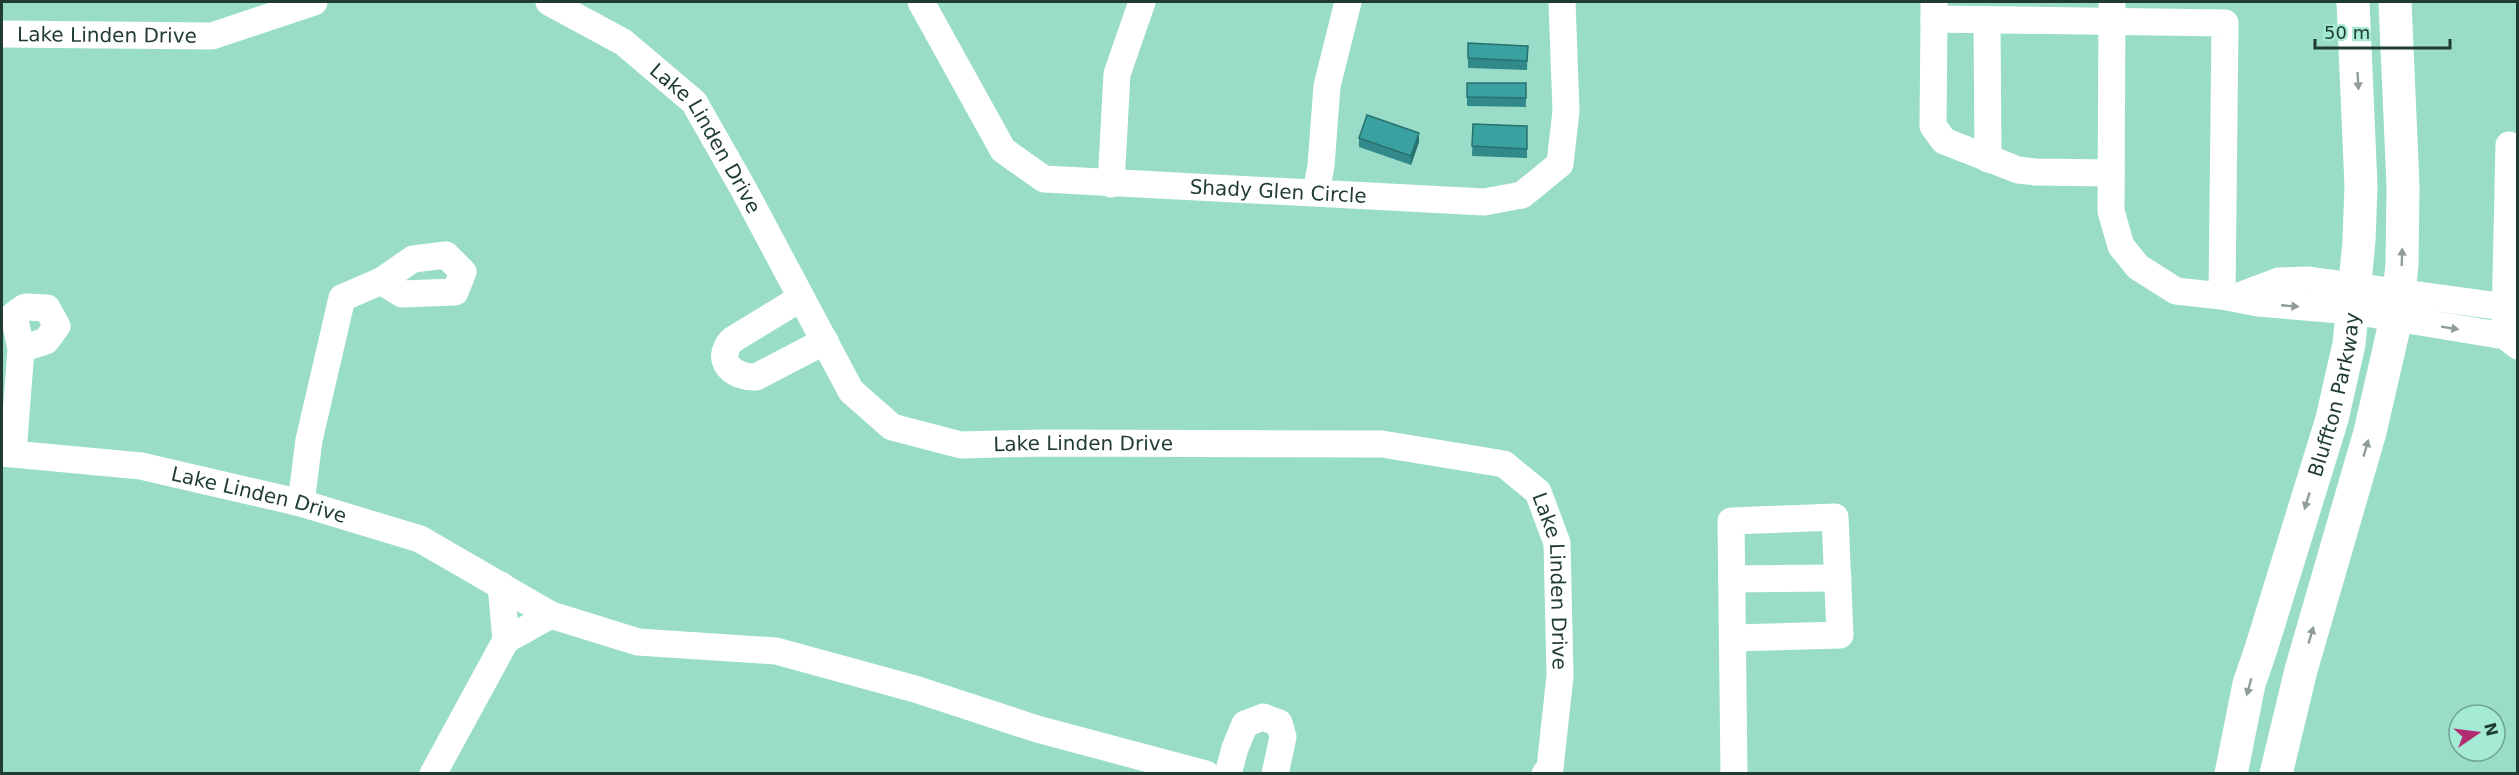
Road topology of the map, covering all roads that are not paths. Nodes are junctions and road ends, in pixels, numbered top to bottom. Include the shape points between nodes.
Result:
1 (314, 2) edge
2 (549, 2) edge
3 (921, 2) edge
4 (1142, 2) edge
5 (1348, 2) edge
6 (1562, 2) edge
7 (2353, 2) edge
8 (2396, 2) edge
9 (1934, 10) edge
10 (2112, 12) edge
11 (1987, 20) junction
12 (2, 34) edge
13 (2509, 145) dead end
14 (1988, 159) junction
15 (2111, 172) junction
16 (1111, 184) junction
17 (1316, 192) junction
18 (2511, 262) edge
19 (381, 281) dead end
20 (2227, 297) junction
21 (801, 298) junction
22 (2354, 298) junction
23 (2397, 306) junction
24 (2511, 310) edge
25 (825, 341) junction
26 (2511, 341) edge
27 (21, 349) dead end
28 (7, 453) edge
29 (301, 503) junction
30 (1838, 578) junction
31 (1732, 579) junction
32 (501, 585) junction
33 (551, 615) junction
34 (1733, 638) junction
35 (506, 640) junction
36 (433, 774) edge
37 (1206, 774) edge
38 (1228, 774) edge
39 (1275, 774) edge
40 (1545, 774) edge
41 (1734, 774) edge
42 (2231, 774) edge
43 (2276, 774) edge

1 - 12 street, Lake Linden Drive via 212,36
2 - 21 street, Lake Linden Drive via 623,42 694,102
3 - 16 street, Shady Glen Circle via 1003,150 1044,178
4 - 16 street via 1117,74
5 - 17 street via 1327,86
6 - 17 street, Shady Glen Circle via 1566,111 1560,164 1522,195 1484,202
7 -> 22 main road, Bluffton Parkway via 2361,186
23 -> 8 main road via 2403,186
9 - 11 street
9 - 14 street via 1933,126 1944,141
10 - 11 street
10 - 15 street
10 - 20 street via 2225,23
11 - 14 street
13 - 18 street
14 - 15 street via 2036,172
15 - 20 street via 2111,211 2121,246 2138,267 2176,291
16 - 17 street, Shady Glen Circle
18 - 24 street
19 - 29 street via 342,298 309,440
20 - 22 street via 2279,280
21 - 25 street, Lake Linden Drive
21 - 25 street via 732,340 724,356 727,367 745,378 756,377
22 - 23 street
22 -> 42 main road, Bluffton Parkway via 2349,344 2332,419 2249,684
23 - 24 street
23 -> 26 street
43 -> 23 main road via 2301,670 2370,432
24 - 26 street
25 - 40 street, Lake Linden Drive via 851,391 892,427 961,445 1382,444 1504,465 1538,492 1557,543 1560,676 1550,768
27 - 28 street
28 - 29 street, Lake Linden Drive via 141,466
29 - 32 street, Lake Linden Drive via 420,539
30 - 31 street
30 - 31 street via 1835,517 1731,521
30 - 34 street via 1840,635
31 - 34 street
32 - 33 street, Lake Linden Drive
32 - 35 street
33 - 35 street
33 - 37 street, Lake Linden Drive via 639,642 776,651 915,689 1037,729
34 - 41 street
35 - 36 street
38 - 39 street via 1245,723 1263,717 1280,723 1283,737

